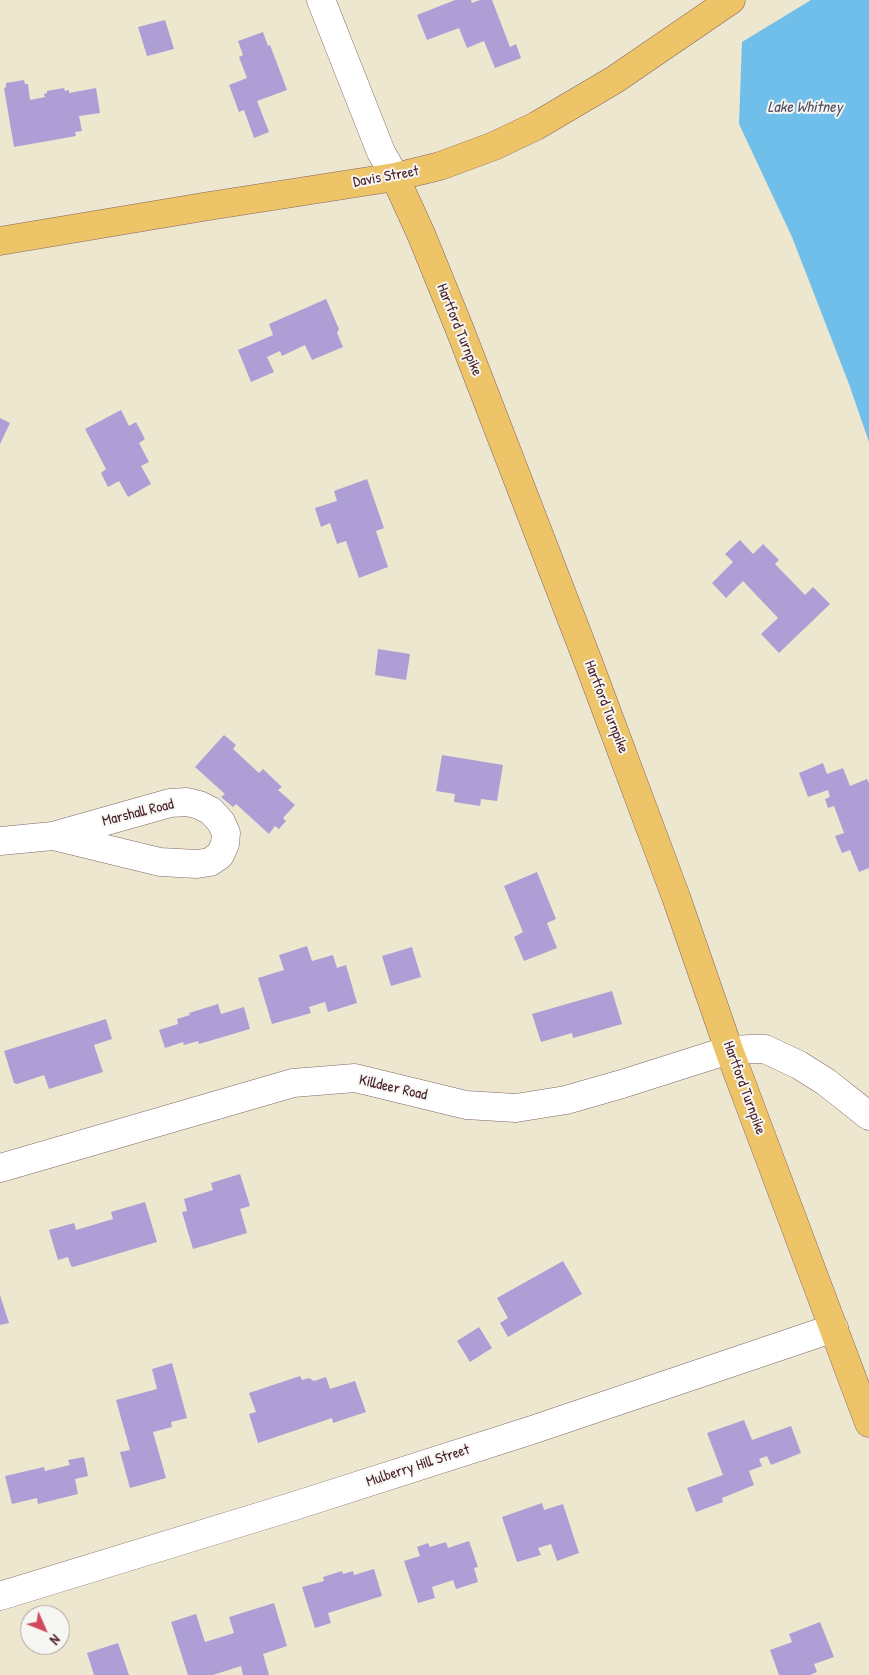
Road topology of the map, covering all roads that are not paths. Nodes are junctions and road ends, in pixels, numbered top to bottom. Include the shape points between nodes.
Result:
1 (321, 0) edge
2 (731, 0) edge
3 (395, 177) junction
4 (0, 241) edge
5 (53, 836) junction
6 (0, 841) edge
7 (729, 1050) junction
8 (869, 1116) edge
9 (0, 1168) edge
10 (834, 1328) junction
11 (869, 1423) edge
12 (0, 1596) edge

1 - 3 street, Hartford Turnpike via 381,152
2 - 3 main road, Davis Street via 614,80 536,126 440,166
3 - 4 main road, Davis Street
3 - 7 main road, Hartford Turnpike via 460,330 593,673
5 - 5 street, Marshall Road via 160,862 197,864 210,862 220,855 226,833 211,811 186,802 170,803
5 - 6 street, Marshall Road
7 - 8 street, Killdeer Road via 766,1050 799,1065
7 - 9 street, Killdeer Road via 566,1100 516,1108 466,1105 355,1078 293,1083
7 - 10 main road, Hartford Turnpike
10 - 11 main road, Hartford Turnpike
10 - 12 street, Mulberry Hill Street via 532,1430

